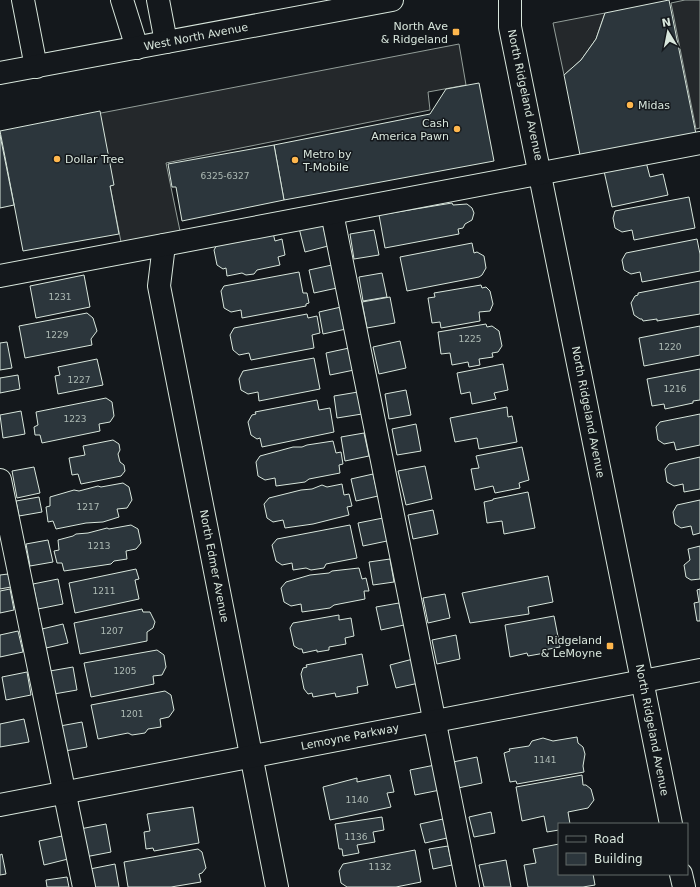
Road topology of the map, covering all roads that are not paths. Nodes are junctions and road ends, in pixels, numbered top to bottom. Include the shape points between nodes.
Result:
1 (23, 0) edge
2 (122, 0) edge
3 (158, 0) edge
4 (392, 0) edge
5 (510, 0) edge
6 (166, 42) junction
7 (137, 48) junction
8 (36, 67) junction
9 (0, 74) edge
10 (700, 142) edge
11 (540, 172) junction
12 (332, 213) junction
13 (164, 245) junction
14 (0, 276) edge
15 (0, 480) edge
16 (700, 670) edge
17 (642, 681) junction
18 (435, 721) junction
19 (251, 756) junction
20 (65, 793) junction
21 (0, 806) edge
22 (671, 823) edge
23 (681, 875) edge
24 (84, 887) edge
25 (277, 887) edge
26 (468, 887) edge
27 (684, 887) edge

1 - 8 street
2 - 7 street
3 - 6 street
4 - 6 street, West North Avenue
5 - 11 street, North Ridgeland Avenue via 510,27
6 - 7 street, West North Avenue
7 - 8 street, West North Avenue
8 - 9 street, West North Avenue
10 - 11 street
11 - 12 street
11 - 17 street, North Ridgeland Avenue
12 - 13 street
12 - 18 street
13 - 14 street
13 - 19 street, North Edmer Avenue via 159,286
15 - 20 street
16 - 17 street, Lemoyne Parkway
17 - 18 street, Lemoyne Parkway
17 - 22 street, North Ridgeland Avenue
18 - 19 street, Lemoyne Parkway
18 - 26 street
19 - 20 street, Lemoyne Parkway
19 - 25 street, North Edmer Avenue
20 - 21 street, Lemoyne Parkway
20 - 24 street
23 - 27 street

